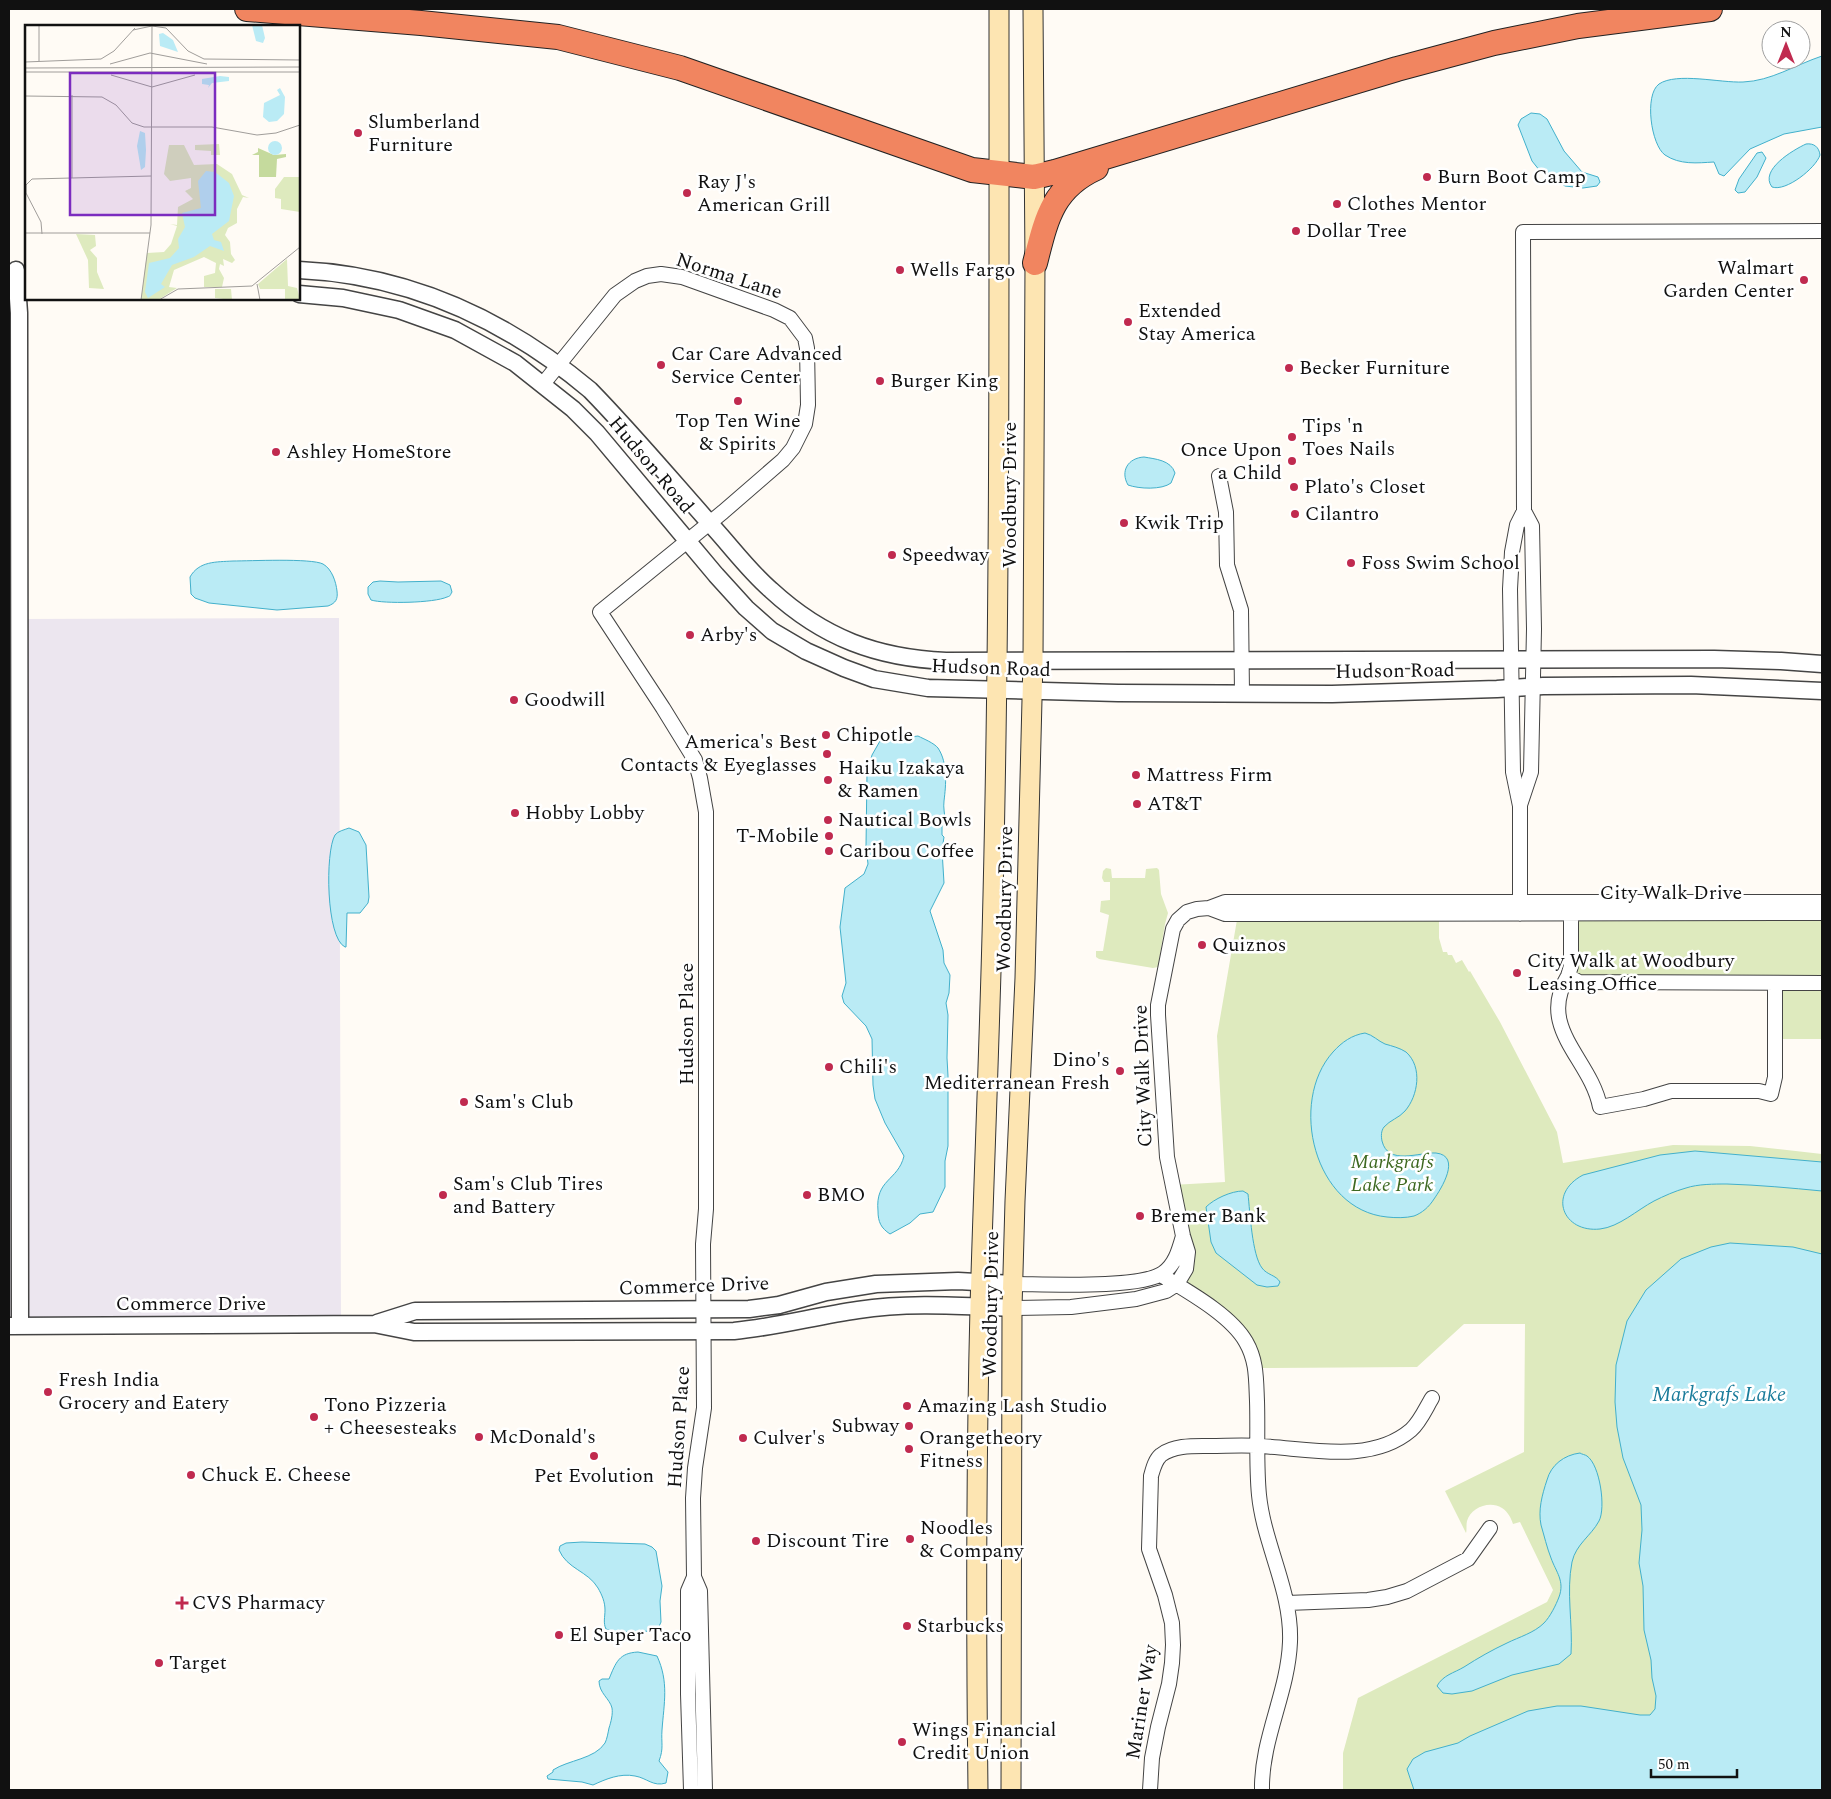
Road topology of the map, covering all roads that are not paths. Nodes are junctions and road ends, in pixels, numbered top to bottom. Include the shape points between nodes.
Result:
1 (248, 9) edge
2 (999, 9) edge
3 (1033, 9) edge
4 (1710, 9) edge
5 (1178, 134) junction
6 (999, 174) junction
7 (1034, 177) junction
8 (1822, 231) edge
9 (1035, 263) junction
10 (17, 270) edge
11 (300, 270) edge
12 (17, 293) edge
13 (300, 294) edge
14 (559, 364) junction
15 (544, 384) junction
16 (1219, 476) dead end
17 (1524, 510) junction
18 (710, 523) junction
19 (688, 541) junction
20 (1533, 659) junction
21 (1033, 660) junction
22 (1242, 660) junction
23 (1510, 660) junction
24 (997, 661) junction
25 (1822, 664) edge
26 (1533, 687) junction
27 (1512, 688) junction
28 (996, 690) junction
29 (1032, 691) junction
30 (1822, 691) edge
31 (1242, 693) junction
32 (1520, 806) junction
33 (1822, 902) edge
34 (1520, 908) junction
35 (1571, 908) junction
36 (1822, 912) edge
37 (1568, 976) junction
38 (1774, 983) junction
39 (1822, 983) edge
40 (1183, 1236) junction
41 (1161, 1275) junction
42 (981, 1282) junction
43 (1013, 1284) junction
44 (1177, 1284) junction
45 (980, 1306) junction
46 (1012, 1308) junction
47 (703, 1310) junction
48 (374, 1324) junction
49 (14, 1326) edge
50 (703, 1332) junction
51 (1432, 1398) dead end
52 (1258, 1446) junction
53 (1490, 1528) dead end
54 (694, 1578) junction
55 (1286, 1603) junction
56 (691, 1790) edge
57 (705, 1790) edge
58 (978, 1790) edge
59 (1012, 1790) edge
60 (1150, 1790) edge
61 (1262, 1790) edge

1 - 6 highway via 558,37 680,68 972,170
2 - 6 main road, Woodbury Drive
3 - 7 main road, Woodbury Drive
4 - 5 highway via 1578,26 1494,43
5 - 7 highway
5 - 9 highway via 1090,171 1067,187 1049,212
6 - 7 highway
6 - 24 main road, Woodbury Drive
7 - 9 main road, Woodbury Drive
8 - 17 street via 1523,232
9 - 21 main road, Woodbury Drive
10 - 12 street
11 - 14 street, Hudson Road via 370,279 436,296 497,325
12 - 49 street
13 - 15 street, Hudson Road via 367,302 429,320 488,347
14 - 15 street, Norma Lane
14 - 18 street, Hudson Road via 618,419
14 - 18 street, Norma Lane via 615,295 647,276 682,277 790,318 805,338 807,348 805,424 783,460
15 - 19 street, Hudson Road via 597,433
16 - 22 street via 1226,512 1228,568 1240,607
17 - 20 street via 1532,526
17 - 23 street via 1517,525 1511,563
18 - 19 street, Norma Lane
18 - 24 street, Hudson Road via 770,589 808,620 850,642 879,652 918,659
19 - 28 street, Hudson Road via 746,608 772,631 806,651 874,679 928,688
19 - 47 street, Hudson Place via 600,612 695,760 706,812
20 - 23 street, Hudson Road
20 - 25 street, Hudson Road via 1741,659
20 - 26 street
21 - 22 street, Hudson Road
21 - 24 street, Hudson Road
21 - 29 main road, Woodbury Drive
22 - 23 street, Hudson Road
22 - 31 street
23 - 27 street
24 - 28 main road, Woodbury Drive
26 - 27 street, Hudson Road
26 - 30 street, Hudson Road via 1712,685
26 - 32 street via 1532,770
27 - 31 street, Hudson Road
27 - 32 street via 1513,772
28 - 29 street, Hudson Road
28 - 42 main road, Woodbury Drive
29 - 31 street, Hudson Road
29 - 43 main road, Woodbury Drive
32 - 34 street
33 - 35 street, City Walk Drive
34 - 35 street, City Walk Drive
34 - 40 street, City Walk Drive via 1225,914 1209,908 1190,911 1182,916 1172,931 1158,1008 1167,1157
35 - 36 street, City Walk Drive
35 - 37 street via 1571,966
37 - 38 street via 1584,983
37 - 38 street via 1558,999 1559,1020 1596,1092 1600,1107 1671,1091 1759,1091 1771,1094 1775,1077
38 - 39 street
40 - 41 street via 1173,1262
40 - 44 street, City Walk Drive via 1188,1256 1186,1269
41 - 43 street via 1110,1283
41 - 44 street
42 - 43 street, Commerce Drive
42 - 45 main road, Woodbury Drive
42 - 47 street, Commerce Drive via 876,1284 826,1292 779,1305
43 - 46 main road, Woodbury Drive
44 - 46 street via 1166,1291 1136,1299
44 - 52 street via 1220,1314 1246,1341 1256,1368
45 - 46 street, Commerce Drive
45 - 50 street, Commerce Drive via 875,1308 765,1328
45 - 58 main road, Woodbury Drive via 976,1571
46 - 59 main road, Woodbury Drive
47 - 48 street, Commerce Drive via 415,1311
47 - 50 street, Hudson Place
48 - 49 street, Commerce Drive
48 - 50 street, Commerce Drive via 414,1332
50 - 54 street, Hudson Place via 704,1408 694,1483
51 - 52 street, Mariner Way via 1413,1429 1381,1446 1345,1452
52 - 55 street via 1263,1519
52 - 60 street, Mariner Way via 1188,1446 1161,1456 1154,1465 1149,1550 1165,1595 1173,1645 1169,1684 1152,1758
53 - 55 street via 1468,1558 1408,1591 1368,1600
54 - 56 street, Hudson Place via 688,1591
54 - 57 street, Hudson Place via 700,1591
55 - 61 street via 1290,1642 1285,1682 1269,1735

